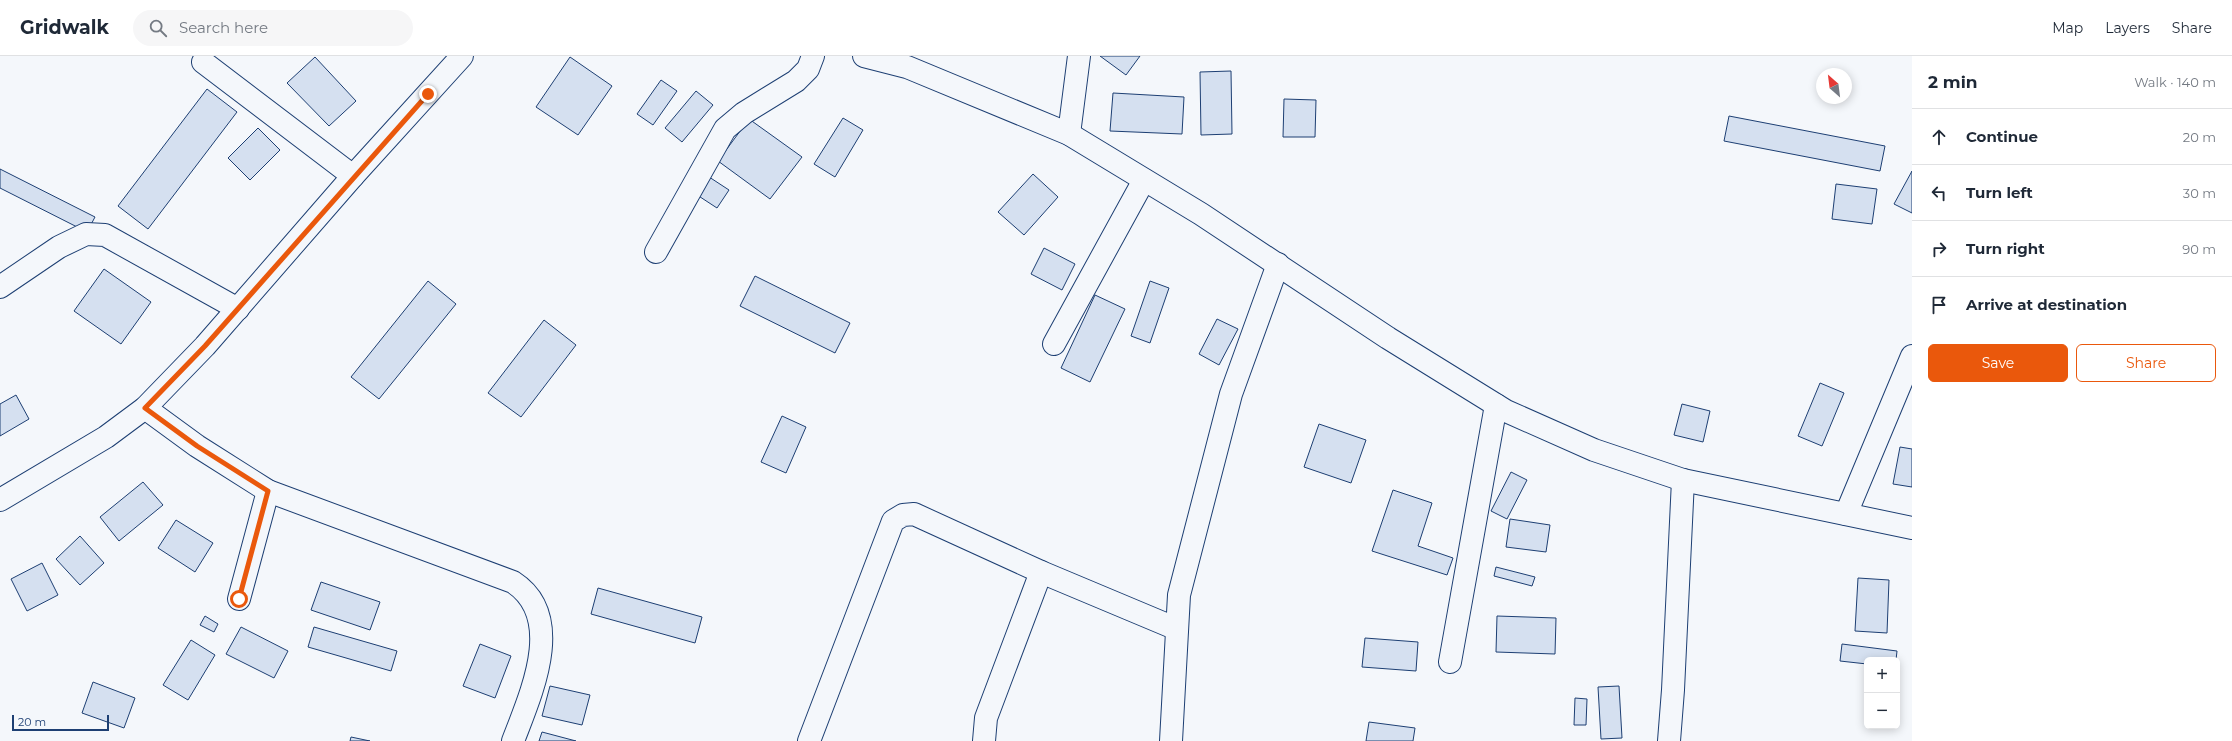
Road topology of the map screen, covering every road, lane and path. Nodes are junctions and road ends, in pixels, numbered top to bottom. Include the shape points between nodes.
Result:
1 (462, 56) edge
2 (813, 56) edge
3 (864, 56) edge
4 (1079, 56) edge
5 (203, 62) dead end
6 (1069, 134) junction
7 (353, 176) junction
8 (1144, 180) junction
9 (656, 252) dead end
10 (1278, 264) junction
11 (0, 287) edge
12 (238, 309) junction
13 (1054, 344) dead end
14 (1912, 356) edge
15 (1496, 405) junction
16 (145, 408) junction
17 (1683, 480) junction
18 (268, 491) junction
19 (0, 500) edge
20 (1846, 514) junction
21 (1912, 528) edge
22 (1041, 572) junction
23 (239, 599) dead end
24 (1177, 630) junction
25 (1450, 662) dead end
26 (513, 741) edge
27 (810, 741) edge
28 (984, 741) edge
29 (1171, 741) edge
30 (1669, 741) edge

1 - 7 street
2 - 9 street via 808,69 796,81 744,113 725,129
3 - 6 street via 907,67
4 - 6 street
5 - 7 street
6 - 8 street
7 - 12 street
8 - 10 street
8 - 13 street
10 - 15 street via 1388,338
10 - 24 street via 1231,394 1179,595
11 - 12 street via 59,247 86,234 105,234
12 - 16 street
14 - 20 street
15 - 17 street via 1594,450
15 - 25 street
16 - 18 street via 197,446
16 - 19 street via 106,437
17 - 20 street
17 - 30 street via 1674,690
18 - 23 street
18 - 26 street via 514,582 524,590 531,599 540,622 540,664
20 - 21 street
22 - 24 street
22 - 27 street via 914,514 903,515 893,522
22 - 28 street via 986,718
24 - 29 street

